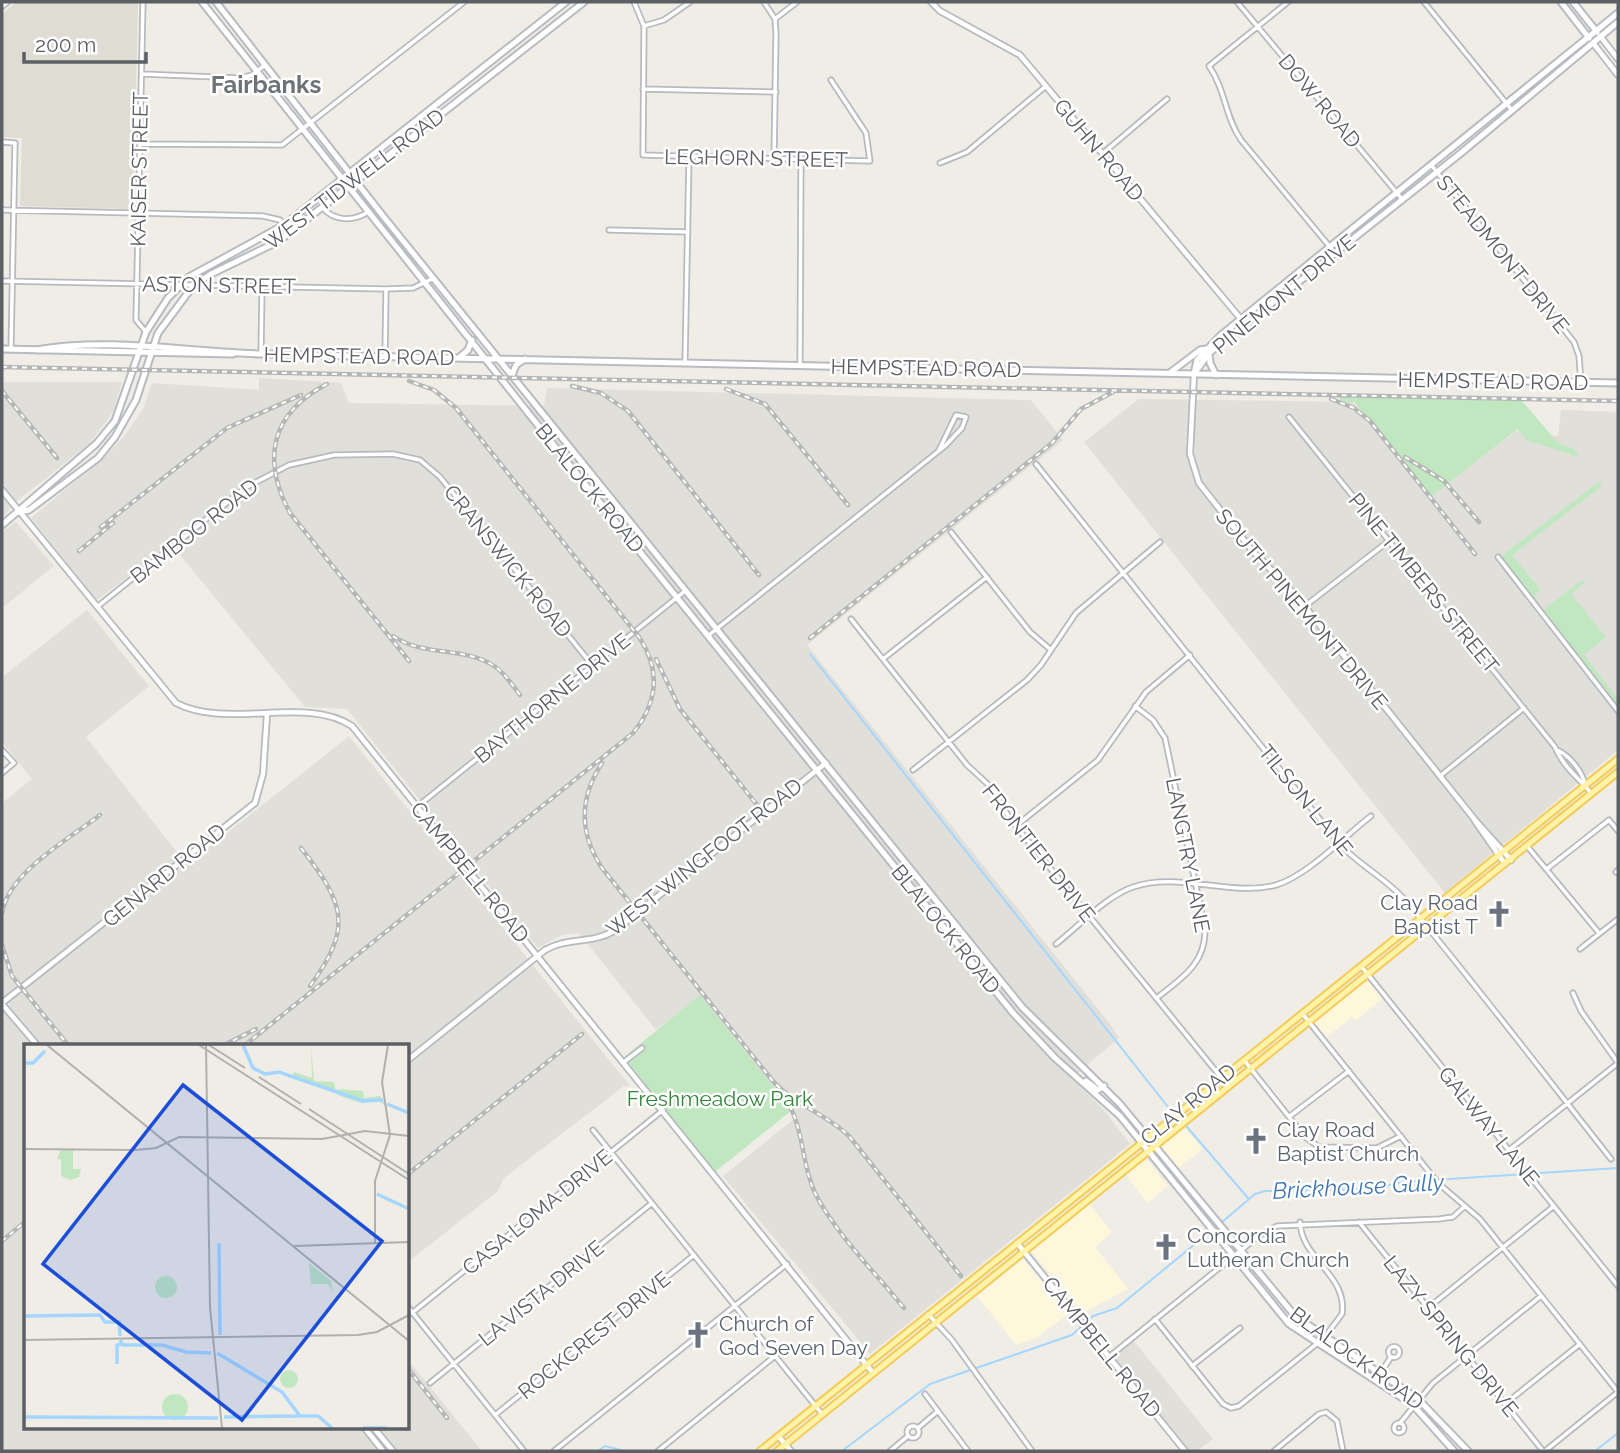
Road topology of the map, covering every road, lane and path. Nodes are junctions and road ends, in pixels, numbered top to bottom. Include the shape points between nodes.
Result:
1 (7, 2) edge
2 (143, 2) edge
3 (202, 2) edge
4 (216, 2) edge
5 (464, 2) edge
6 (566, 2) edge
7 (584, 2) edge
8 (634, 2) edge
9 (690, 2) edge
10 (764, 2) edge
11 (797, 2) edge
12 (931, 2) edge
13 (1237, 2) edge
14 (1288, 2) edge
15 (1424, 2) edge
16 (1561, 2) edge
17 (1573, 2) edge
18 (2, 6) edge
19 (557, 9) junction
20 (1618, 13) edge
21 (563, 17) junction
22 (230, 19) junction
23 (775, 19) junction
24 (1618, 22) edge
25 (221, 25) junction
26 (644, 26) junction
27 (1257, 27) junction
28 (1598, 33) junction
29 (1590, 39) junction
30 (506, 48) junction
31 (512, 56) junction
32 (1618, 59) edge
33 (265, 65) junction
34 (257, 71) junction
35 (142, 74) junction
36 (1618, 75) edge
37 (831, 80) dead end
38 (1046, 86) junction
39 (455, 88) junction
40 (643, 89) junction
41 (776, 92) junction
42 (464, 95) junction
43 (1167, 99) dead end
44 (1506, 103) junction
45 (1511, 109) junction
46 (311, 124) junction
47 (405, 129) junction
48 (303, 130) junction
49 (410, 138) junction
50 (2, 142) edge
51 (140, 144) junction
52 (1101, 154) junction
53 (689, 158) junction
54 (774, 159) junction
55 (802, 160) junction
56 (940, 163) dead end
57 (1432, 166) junction
58 (1437, 172) junction
59 (350, 173) junction
60 (342, 179) junction
61 (356, 181) junction
62 (348, 187) junction
63 (1399, 197) junction
64 (323, 208) junction
65 (2, 210) edge
66 (15, 210) junction
67 (368, 212) junction
68 (139, 213) junction
69 (383, 216) junction
70 (284, 225) junction
71 (609, 230) dead end
72 (688, 232) junction
73 (289, 233) junction
74 (1330, 248) junction
75 (234, 251) junction
76 (1334, 254) junction
77 (238, 260) junction
78 (434, 278) junction
79 (2, 281) edge
80 (13, 281) junction
81 (137, 283) junction
82 (426, 284) junction
83 (180, 285) junction
84 (193, 286) junction
85 (262, 286) junction
86 (386, 289) junction
87 (1243, 322) junction
88 (146, 332) junction
89 (472, 340) junction
90 (140, 346) junction
91 (2, 349) edge
92 (11, 349) junction
93 (74, 350) junction
94 (150, 350) junction
95 (1208, 351) junction
96 (138, 354) junction
97 (261, 354) junction
98 (385, 357) junction
99 (460, 358) junction
100 (486, 358) junction
101 (499, 358) junction
102 (525, 359) junction
103 (685, 363) junction
104 (800, 366) junction
105 (1171, 372) junction
106 (1194, 374) junction
107 (512, 375) junction
108 (1216, 375) junction
109 (1581, 383) junction
110 (1618, 383) edge
111 (544, 415) junction
112 (1289, 417) dead end
113 (535, 422) junction
114 (939, 450) junction
115 (420, 460) joint
116 (1036, 464) dead end
117 (69, 467) junction
118 (590, 473) junction
119 (75, 475) junction
120 (582, 479) junction
121 (2, 490) edge
122 (19, 512) junction
123 (2, 525) edge
124 (639, 530) junction
125 (951, 532) dead end
126 (631, 537) junction
127 (1390, 540) junction
128 (1160, 542) dead end
129 (1498, 557) dead end
130 (1123, 571) junction
131 (987, 577) junction
132 (686, 590) junction
133 (678, 597) junction
134 (1305, 607) junction
135 (96, 608) junction
136 (851, 620) dead end
137 (717, 628) junction
138 (709, 635) junction
139 (1051, 650) junction
140 (1190, 656) junction
141 (883, 659) junction
142 (593, 666) junction
143 (769, 693) junction
144 (761, 700) junction
145 (1135, 706) junction
146 (1524, 708) junction
147 (1618, 711) edge
148 (267, 714) junction
149 (949, 742) junction
150 (2, 750) edge
151 (1618, 759) edge
152 (826, 763) junction
153 (818, 769) junction
154 (913, 770) dead end
155 (1618, 772) edge
156 (2, 773) edge
157 (1440, 776) junction
158 (1585, 785) junction
159 (1592, 793) junction
160 (418, 806) junction
161 (864, 810) junction
162 (1371, 816) dead end
163 (856, 817) junction
164 (1016, 826) junction
165 (1618, 831) edge
166 (1338, 842) junction
167 (1527, 846) junction
168 (1501, 853) junction
169 (905, 860) junction
170 (1508, 862) junction
171 (896, 867) junction
172 (1548, 868) junction
173 (1196, 885) junction
174 (944, 910) junction
175 (936, 916) junction
176 (1090, 917) junction
177 (1419, 918) junction
178 (1618, 919) edge
179 (1427, 928) junction
180 (1600, 933) junction
181 (1056, 944) dead end
182 (1580, 949) dead end
183 (538, 956) junction
184 (984, 961) junction
185 (1360, 965) junction
186 (977, 967) junction
187 (1368, 975) junction
188 (1573, 993) dead end
189 (1158, 998) junction
190 (2, 1003) edge
191 (1022, 1007) junction
192 (1013, 1013) junction
193 (1302, 1013) junction
194 (1309, 1022) junction
195 (36, 1044) edge
196 (642, 1048) dead end
197 (1063, 1051) junction
198 (410, 1058) edge
199 (1055, 1058) junction
200 (1243, 1060) junction
201 (624, 1062) junction
202 (1618, 1063) edge
203 (1251, 1068) junction
204 (1349, 1071) junction
205 (1221, 1077) junction
206 (1080, 1079) junction
207 (1104, 1086) junction
208 (1228, 1086) junction
209 (1103, 1100) junction
210 (1120, 1104) junction
211 (1189, 1104) junction
212 (1567, 1104) junction
213 (663, 1110) junction
214 (1196, 1112) junction
215 (1289, 1116) junction
216 (593, 1130) dead end
217 (1402, 1136) junction
218 (1148, 1138) junction
219 (1141, 1143) junction
220 (1154, 1146) junction
221 (1509, 1150) junction
222 (611, 1152) junction
223 (1147, 1152) junction
224 (1611, 1159) dead end
225 (1102, 1175) junction
226 (1108, 1183) junction
227 (1195, 1196) junction
228 (1187, 1202) junction
229 (652, 1203) junction
230 (1067, 1203) junction
231 (1465, 1206) junction
232 (1554, 1206) junction
233 (1073, 1211) junction
234 (1300, 1222) junction
235 (1359, 1222) junction
236 (1017, 1243) junction
237 (1502, 1247) junction
238 (1024, 1250) junction
239 (1240, 1251) junction
240 (694, 1255) junction
241 (1232, 1257) junction
242 (786, 1264) junction
243 (1618, 1286) edge
244 (1541, 1296) junction
245 (1281, 1302) junction
246 (735, 1306) junction
247 (1427, 1308) junction
248 (1274, 1309) junction
249 (410, 1310) edge
250 (412, 1313) junction
251 (928, 1314) junction
252 (1155, 1319) junction
253 (936, 1322) junction
254 (1240, 1328) dead end
255 (909, 1330) junction
256 (1324, 1338) junction
257 (914, 1340) junction
258 (1316, 1344) junction
259 (1580, 1344) junction
260 (1465, 1355) junction
261 (775, 1356) junction
262 (1110, 1356) junction
263 (1391, 1357) dead end
264 (453, 1363) junction
265 (867, 1365) junction
266 (1192, 1366) junction
267 (1381, 1372) junction
268 (873, 1373) junction
269 (1377, 1380) junction
270 (429, 1383) dead end
271 (1618, 1392) edge
272 (925, 1394) dead end
273 (1418, 1399) junction
274 (1505, 1404) junction
275 (1413, 1405) junction
276 (816, 1406) junction
277 (938, 1411) junction
278 (822, 1414) junction
279 (495, 1415) junction
280 (1400, 1423) dead end
281 (364, 1428) edge
282 (374, 1428) edge
283 (918, 1429) junction
284 (908, 1436) junction
285 (779, 1437) junction
286 (666, 1444) junction
287 (785, 1445) junction
288 (383, 1451) edge
289 (393, 1451) edge
290 (524, 1451) edge
291 (554, 1451) edge
292 (657, 1451) edge
293 (672, 1451) edge
294 (760, 1451) edge
295 (777, 1451) edge
296 (791, 1451) edge
297 (890, 1451) edge
298 (968, 1451) edge
299 (1031, 1451) edge
300 (1185, 1451) edge
301 (1274, 1451) edge
302 (1343, 1451) edge
303 (1454, 1451) edge
304 (1468, 1451) edge
305 (1544, 1451) edge

1 - 18 street
2 - 35 street, KAISER STREET
3 - 25 main road, BLALOCK ROAD
4 - 22 main road, BLALOCK ROAD
5 - 46 street
6 - 19 main road, WEST TIDWELL ROAD
7 - 21 main road, WEST TIDWELL ROAD
8 - 26 street
9 - 26 street via 664,20
10 - 23 street
11 - 23 street
12 - 38 street, GUHN ROAD via 1020,55
13 - 27 street, DOW ROAD
14 - 27 street
15 - 44 street
16 - 29 main road
17 - 28 main road
19 - 21 main road
19 - 30 main road, WEST TIDWELL ROAD
20 - 28 main road, PINEMONT DRIVE
21 - 31 main road, WEST TIDWELL ROAD
22 - 25 main road
22 - 33 main road, BLALOCK ROAD
23 - 41 street
24 - 28 main road, PINEMONT DRIVE
25 - 34 main road, BLALOCK ROAD
26 - 40 street
27 - 63 street, DOW ROAD
27 - 74 street via 1209,66 1221,83 1233,129
28 - 29 main road, PINEMONT DRIVE
28 - 32 street
29 - 36 street
29 - 44 main road, PINEMONT DRIVE
29 - 45 main road, PINEMONT DRIVE
30 - 31 main road
30 - 39 main road, WEST TIDWELL ROAD
31 - 42 main road, WEST TIDWELL ROAD
33 - 34 street
33 - 46 main road, BLALOCK ROAD
34 - 35 street via 240,78
34 - 48 main road, BLALOCK ROAD
35 - 51 street, KAISER STREET
37 - 55 street, LEGHORN STREET via 866,133 870,161
38 - 52 street, GUHN ROAD
38 - 56 street via 967,152
39 - 42 main road
39 - 47 main road, WEST TIDWELL ROAD
40 - 41 street
40 - 53 street, LEGHORN STREET via 643,155
41 - 54 street
42 - 49 main road, WEST TIDWELL ROAD
43 - 52 street
44 - 45 street
44 - 57 main road, PINEMONT DRIVE
45 - 58 main road, PINEMONT DRIVE
46 - 48 street
46 - 59 main road, BLALOCK ROAD
47 - 49 main road
47 - 59 main road, WEST TIDWELL ROAD
48 - 51 street via 279,146
48 - 60 main road, BLALOCK ROAD
49 - 61 main road, WEST TIDWELL ROAD
50 - 66 street via 15,143
51 - 68 street, KAISER STREET
52 - 87 street, GUHN ROAD
53 - 54 street, LEGHORN STREET
53 - 72 street
54 - 55 street, LEGHORN STREET
55 - 104 street
57 - 58 street, STEADMONT DRIVE
57 - 63 main road, PINEMONT DRIVE
58 - 63 main road, PINEMONT DRIVE
58 - 109 street, STEADMONT DRIVE via 1574,342
59 - 60 main road, WEST TIDWELL ROAD
59 - 61 main road, BLALOCK ROAD
60 - 62 main road, BLALOCK ROAD
60 - 70 main road, WEST TIDWELL ROAD
61 - 62 main road, WEST TIDWELL ROAD
61 - 69 main road, BLALOCK ROAD
62 - 64 main road, WEST TIDWELL ROAD
62 - 67 main road, BLALOCK ROAD
63 - 74 main road, PINEMONT DRIVE
63 - 76 main road, PINEMONT DRIVE
64 - 67 street via 337,218 357,218
64 - 73 main road, WEST TIDWELL ROAD
65 - 66 street
66 - 68 street
66 - 80 street
67 - 69 main road
67 - 82 main road, BLALOCK ROAD
68 - 70 street via 264,216
68 - 81 street, KAISER STREET
69 - 78 main road, BLALOCK ROAD
70 - 73 street
70 - 75 main road, WEST TIDWELL ROAD
71 - 72 street
72 - 103 street
73 - 77 main road, WEST TIDWELL ROAD
74 - 76 street
74 - 87 main road, PINEMONT DRIVE
75 - 77 main road
75 - 83 main road, WEST TIDWELL ROAD via 202,267
76 - 87 main road, PINEMONT DRIVE
77 - 84 main road, WEST TIDWELL ROAD
78 - 82 street, ASTON STREET
78 - 101 main road, BLALOCK ROAD
79 - 80 street, ASTON STREET
80 - 81 street, ASTON STREET
80 - 92 street
81 - 83 street, ASTON STREET
81 - 88 street, KAISER STREET via 136,320
82 - 86 street, ASTON STREET
82 - 89 main road, BLALOCK ROAD
83 - 84 street, ASTON STREET
83 - 88 main road, WEST TIDWELL ROAD
84 - 85 street, ASTON STREET
84 - 94 main road, WEST TIDWELL ROAD via 176,304
85 - 86 street, ASTON STREET
85 - 97 street
86 - 98 street
87 - 95 main road, PINEMONT DRIVE
88 - 90 main road, WEST TIDWELL ROAD
89 - 99 main road
89 - 100 main road, BLALOCK ROAD
90 - 93 main road, HEMPSTEAD ROAD
90 - 94 main road, HEMPSTEAD ROAD
90 - 96 main road, WEST TIDWELL ROAD
91 - 92 main road, HEMPSTEAD ROAD
92 - 93 main road, HEMPSTEAD ROAD
93 - 96 main road, HEMPSTEAD ROAD
94 - 96 main road, HEMPSTEAD ROAD
94 - 97 main road, HEMPSTEAD ROAD
94 - 119 main road, WEST TIDWELL ROAD via 124,424
95 - 105 main road via 1200,350
95 - 106 main road, PINEMONT DRIVE
95 - 108 main road
96 - 117 main road, WEST TIDWELL ROAD via 115,421
97 - 98 main road, HEMPSTEAD ROAD
98 - 99 main road, HEMPSTEAD ROAD
99 - 100 main road, HEMPSTEAD ROAD
100 - 101 main road, HEMPSTEAD ROAD
100 - 113 main road, BLALOCK ROAD
101 - 102 main road, HEMPSTEAD ROAD
101 - 107 main road, BLALOCK ROAD
102 - 103 main road, HEMPSTEAD ROAD
102 - 107 main road
103 - 104 main road, HEMPSTEAD ROAD
104 - 105 main road, HEMPSTEAD ROAD
105 - 106 main road, HEMPSTEAD ROAD
106 - 108 main road, HEMPSTEAD ROAD
106 - 134 street, SOUTH PINEMONT DRIVE via 1190,454 1199,483 1251,550
107 - 111 main road, BLALOCK ROAD
108 - 109 main road, HEMPSTEAD ROAD
109 - 110 main road, HEMPSTEAD ROAD
111 - 113 main road
111 - 118 main road, BLALOCK ROAD
112 - 127 street, PINE TIMBERS STREET
113 - 120 main road, BLALOCK ROAD
114 - 114 street via 956,415 966,417 954,439
114 - 137 street
115 - 135 street, BAMBOO ROAD via 393,454 334,455 274,471 245,488
115 - 142 street, CRANSWICK ROAD via 440,477
116 - 130 street, TILSON LANE
117 - 119 main road
117 - 122 main road, WEST TIDWELL ROAD via 24,502
118 - 120 main road
118 - 124 main road, BLALOCK ROAD
119 - 122 main road, WEST TIDWELL ROAD via 29,510
120 - 126 main road, BLALOCK ROAD
121 - 122 street, CAMPBELL ROAD
122 - 123 main road
122 - 135 street, CAMPBELL ROAD
124 - 126 main road
124 - 132 main road, BLALOCK ROAD
125 - 131 street
126 - 133 main road, BLALOCK ROAD
127 - 134 street
127 - 146 street, PINE TIMBERS STREET
128 - 130 street
129 - 147 street
130 - 139 street via 1076,613
130 - 140 street, TILSON LANE
131 - 139 street via 1034,637
131 - 141 street
132 - 133 street, BAYTHORNE DRIVE
132 - 137 main road, BLALOCK ROAD
133 - 138 main road, BLALOCK ROAD
133 - 142 street, BAYTHORNE DRIVE
134 - 157 street, SOUTH PINEMONT DRIVE
135 - 148 street, CAMPBELL ROAD via 176,703 197,711
136 - 141 street, FRONTIER DRIVE
137 - 138 street
137 - 143 main road, BLALOCK ROAD
138 - 144 main road, BLALOCK ROAD
139 - 149 street via 1027,680
140 - 145 street
140 - 166 street, TILSON LANE
141 - 149 street, FRONTIER DRIVE
142 - 160 street, BAYTHORNE DRIVE
143 - 144 main road
143 - 152 main road, BLALOCK ROAD
144 - 153 main road, BLALOCK ROAD
145 - 164 street via 1098,760
145 - 173 street, LANGTRY LANE via 1153,720 1165,738
146 - 157 street
146 - 158 street, PINE TIMBERS STREET via 1581,774
148 - 160 street, CAMPBELL ROAD via 341,719 356,730
148 - 190 street, GENARD ROAD via 263,774 255,803
149 - 154 street
149 - 164 street, FRONTIER DRIVE via 974,774 992,788
150 - 156 street via 14,763
151 - 158 main road, CLAY ROAD
152 - 153 street, WEST WINGFOOT ROAD
152 - 161 main road, BLALOCK ROAD
153 - 163 main road, BLALOCK ROAD
153 - 183 street, WEST WINGFOOT ROAD via 614,931 555,945
155 - 159 main road, CLAY ROAD
157 - 168 street, SOUTH PINEMONT DRIVE
158 - 159 street, PINE TIMBERS STREET
158 - 168 main road, CLAY ROAD
159 - 167 main road, CLAY ROAD
160 - 183 street, CAMPBELL ROAD
161 - 163 main road
161 - 169 main road, BLALOCK ROAD
162 - 166 street
163 - 171 main road, BLALOCK ROAD
164 - 176 street, FRONTIER DRIVE
165 - 172 street via 1609,820
166 - 173 street via 1275,885
166 - 177 street, TILSON LANE via 1352,859 1403,898
167 - 170 main road, CLAY ROAD
167 - 172 street
168 - 170 street, SOUTH PINEMONT DRIVE
168 - 177 main road, CLAY ROAD
169 - 171 main road
169 - 174 main road, BLALOCK ROAD
170 - 179 main road, CLAY ROAD
171 - 175 main road, BLALOCK ROAD
172 - 180 street
173 - 176 street via 1133,887
173 - 189 street, LANGTRY LANE via 1205,929 1203,950 1193,968
174 - 175 main road
174 - 184 main road, BLALOCK ROAD
175 - 186 main road, BLALOCK ROAD
176 - 181 street
176 - 189 street, FRONTIER DRIVE
177 - 179 street, TILSON LANE
177 - 185 main road, CLAY ROAD
178 - 180 street
179 - 187 main road, CLAY ROAD
179 - 212 street, TILSON LANE
180 - 182 street
183 - 198 street, WEST WINGFOOT ROAD
183 - 201 street, CAMPBELL ROAD
184 - 186 main road
184 - 191 main road, BLALOCK ROAD
185 - 187 street, GALWAY LANE
185 - 193 main road, CLAY ROAD
186 - 192 main road, BLALOCK ROAD
187 - 194 main road, CLAY ROAD
187 - 221 street, GALWAY LANE
188 - 202 street
189 - 205 street, FRONTIER DRIVE
190 - 195 street
191 - 192 main road
191 - 197 main road, BLALOCK ROAD
192 - 199 main road, BLALOCK ROAD
193 - 194 street
193 - 200 main road, CLAY ROAD
194 - 203 main road, CLAY ROAD
194 - 204 street
196 - 201 street
197 - 199 main road
197 - 207 main road, BLALOCK ROAD
199 - 206 main road, BLALOCK ROAD
200 - 203 street
200 - 205 main road, CLAY ROAD
201 - 213 street, CAMPBELL ROAD
202 - 212 street
203 - 208 main road, CLAY ROAD
203 - 215 street
204 - 215 street
204 - 217 street
205 - 208 street, FRONTIER DRIVE
205 - 211 main road, CLAY ROAD
206 - 207 main road via 1098,1090
206 - 209 main road, BLALOCK ROAD
207 - 210 main road, BLALOCK ROAD
208 - 214 main road, CLAY ROAD
209 - 210 main road via 1111,1098
209 - 219 main road, BLALOCK ROAD
210 - 218 main road, BLALOCK ROAD
211 - 214 main road
211 - 218 main road, CLAY ROAD
212 - 221 street
212 - 224 street, TILSON LANE
213 - 222 street, CASA LOMA DRIVE
213 - 242 street, CAMPBELL ROAD
214 - 220 main road, CLAY ROAD
215 - 217 street via 1319,1147 1377,1148
216 - 222 street
217 - 231 street via 1438,1183
218 - 219 main road, CLAY ROAD
218 - 220 main road, BLALOCK ROAD
219 - 223 main road, BLALOCK ROAD
219 - 225 main road, CLAY ROAD
220 - 223 main road, CLAY ROAD
220 - 227 main road, BLALOCK ROAD
221 - 232 street, GALWAY LANE
222 - 229 street
222 - 250 street, CASA LOMA DRIVE
223 - 226 main road, CLAY ROAD
223 - 228 main road, BLALOCK ROAD
225 - 226 main road
225 - 230 main road, CLAY ROAD
226 - 233 main road, CLAY ROAD
227 - 228 main road
227 - 239 main road, BLALOCK ROAD
228 - 241 main road, BLALOCK ROAD
229 - 240 street
229 - 264 street, LA VISTA DRIVE
230 - 233 main road
230 - 236 main road, CLAY ROAD
231 - 235 street via 1439,1219
231 - 237 street
232 - 237 street
232 - 243 street, GALWAY LANE
233 - 238 main road, CLAY ROAD
234 - 235 street
234 - 239 street via 1271,1228
234 - 256 street via 1302,1238 1337,1283 1342,1297 1339,1321
235 - 247 street, LAZY SPRING DRIVE
236 - 238 street, CAMPBELL ROAD
236 - 251 main road, CLAY ROAD
237 - 244 street
237 - 247 street
238 - 253 main road, CLAY ROAD
238 - 262 street, CAMPBELL ROAD
239 - 241 street
239 - 245 main road, BLALOCK ROAD
240 - 246 street
240 - 279 street, ROCKCREST DRIVE
241 - 248 main road, BLALOCK ROAD
241 - 252 street
242 - 246 street
242 - 265 street, CAMPBELL ROAD
244 - 259 street
244 - 260 street
245 - 248 main road
245 - 256 main road, BLALOCK ROAD
246 - 261 street
246 - 291 street
247 - 260 street, LAZY SPRING DRIVE
248 - 258 main road, BLALOCK ROAD
249 - 250 street
250 - 264 street
251 - 253 street
251 - 255 main road, CLAY ROAD
252 - 262 street
252 - 266 street
253 - 257 main road, CLAY ROAD
253 - 299 street
254 - 266 street
255 - 257 main road
255 - 265 main road, CLAY ROAD
256 - 258 street
256 - 267 main road, BLALOCK ROAD
257 - 268 main road, CLAY ROAD
258 - 266 street via 1231,1408
258 - 269 main road, BLALOCK ROAD
259 - 271 street
259 - 274 street
260 - 273 street
260 - 274 street, LAZY SPRING DRIVE
261 - 276 street
261 - 286 street
262 - 300 street, CAMPBELL ROAD
263 - 267 street
264 - 270 street, LA VISTA DRIVE
264 - 279 street
265 - 268 street, CAMPBELL ROAD
265 - 276 main road, CLAY ROAD
267 - 269 street
267 - 273 main road, BLALOCK ROAD
268 - 278 main road, CLAY ROAD
269 - 275 main road, BLALOCK ROAD
271 - 305 street
272 - 277 street
273 - 275 street
273 - 304 main road, BLALOCK ROAD
274 - 305 street, LAZY SPRING DRIVE
275 - 280 street
275 - 303 main road, BLALOCK ROAD
276 - 278 street
276 - 285 main road, CLAY ROAD
277 - 283 street
277 - 298 street
278 - 287 main road, CLAY ROAD
279 - 290 street
281 - 288 street
282 - 289 street
283 - 284 street via 909,1428
283 - 284 street via 917,1437
284 - 297 street
285 - 287 street
285 - 294 main road, CLAY ROAD
286 - 292 street
286 - 293 street
287 - 295 main road, CLAY ROAD
287 - 296 street
301 - 302 street via 1319,1414 1330,1413 1337,1421

